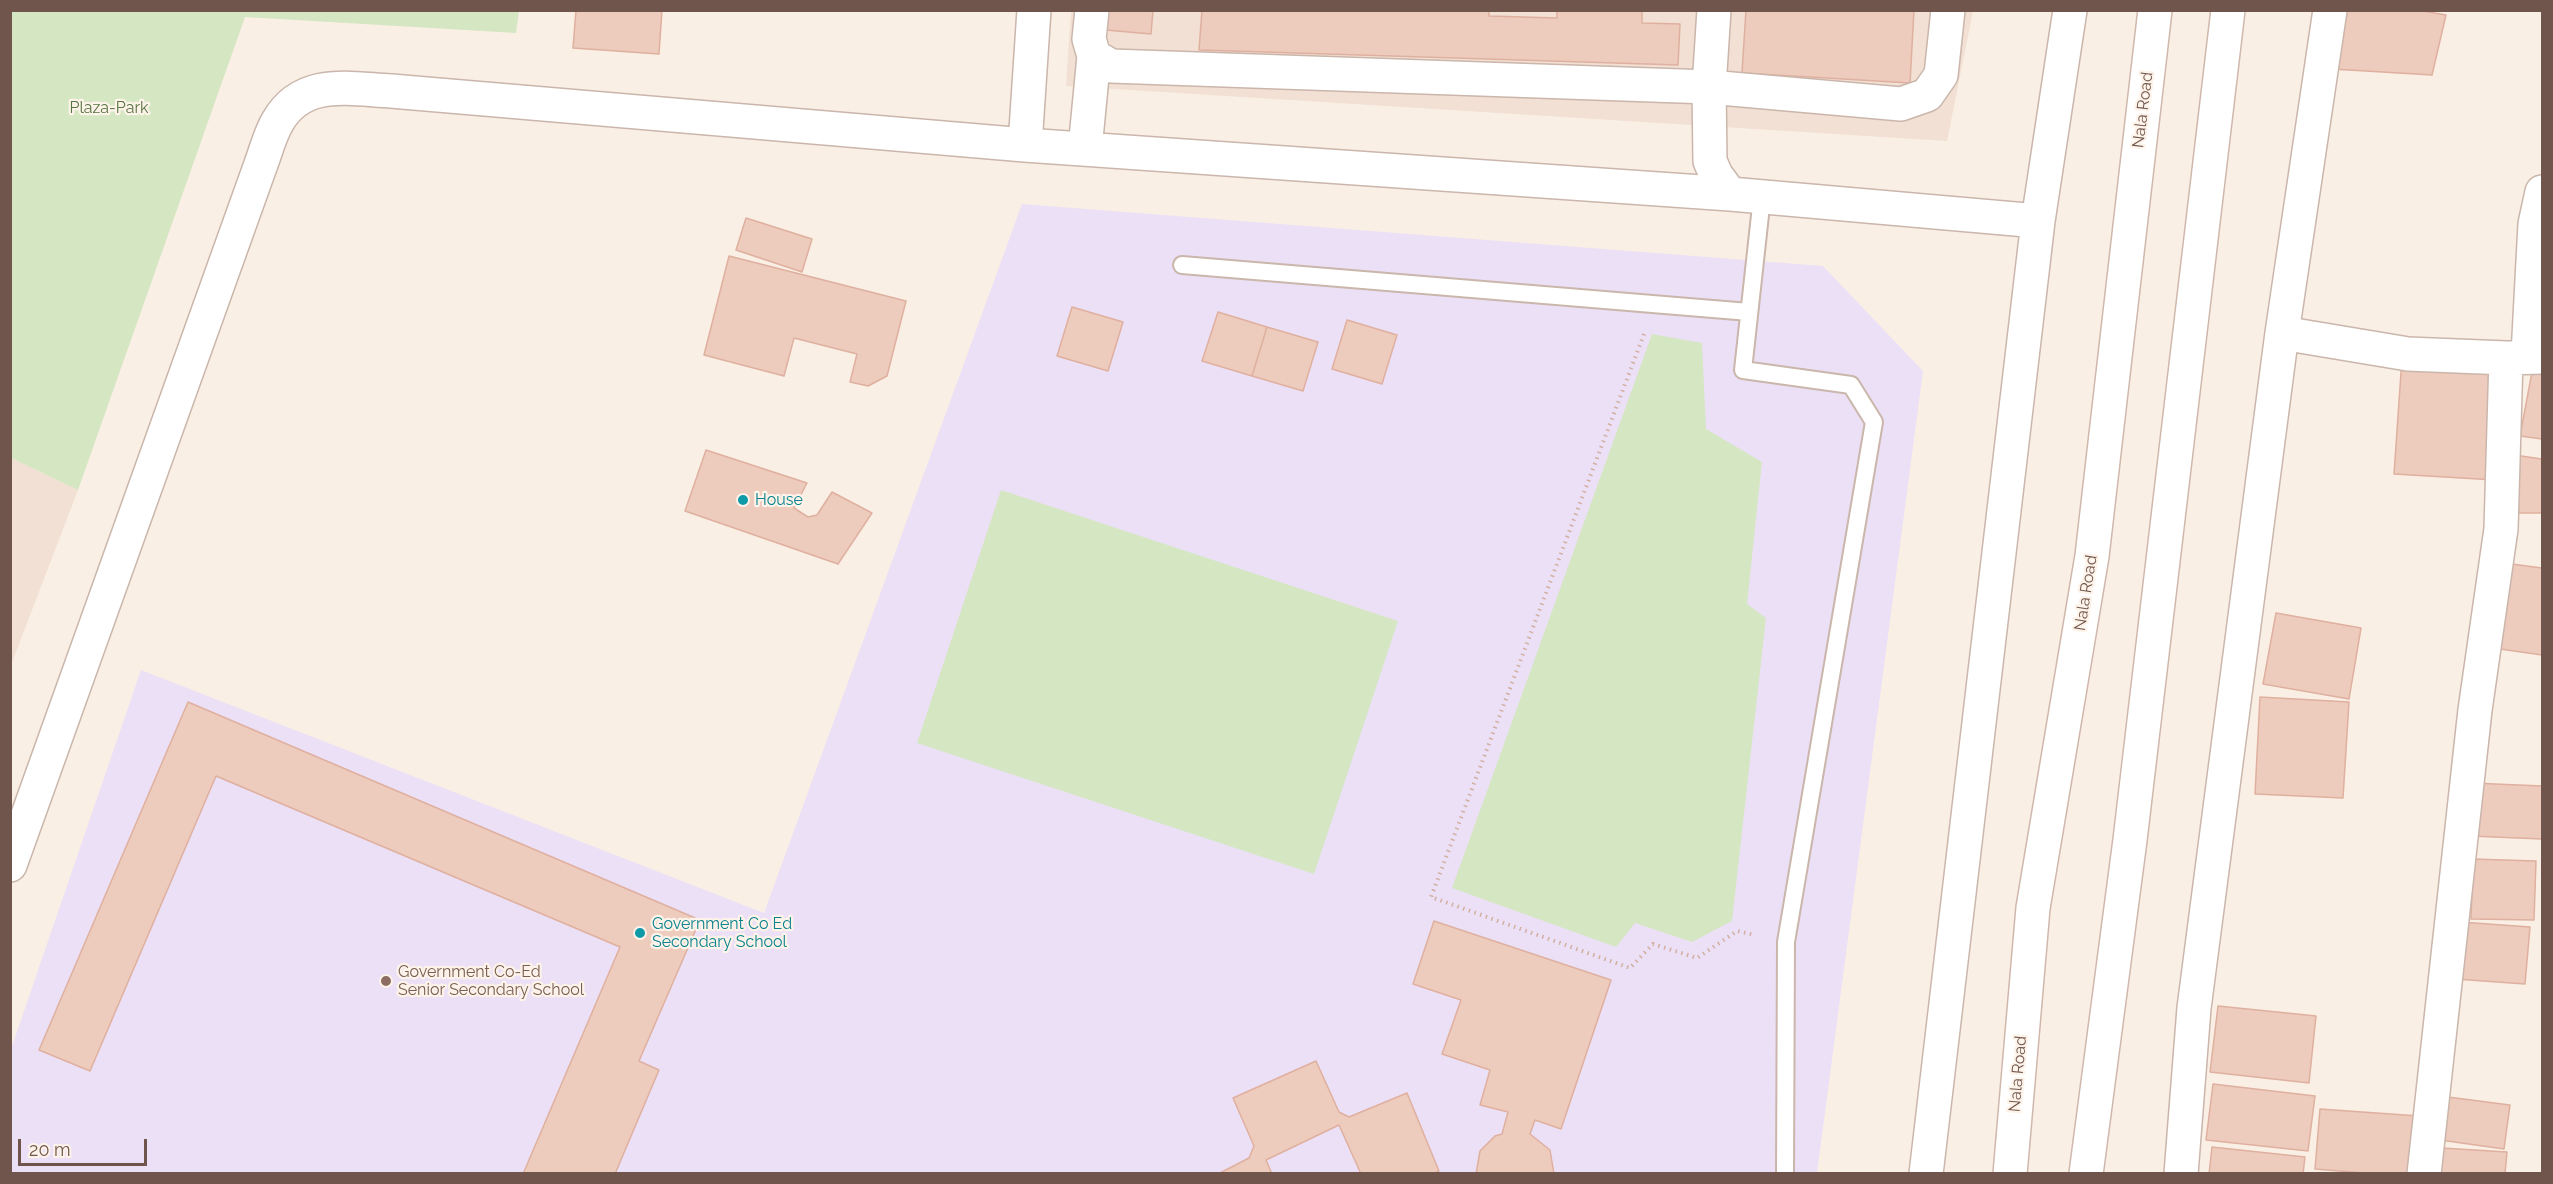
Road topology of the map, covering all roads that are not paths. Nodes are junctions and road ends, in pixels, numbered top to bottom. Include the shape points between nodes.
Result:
1 (1034, 10) edge
2 (1092, 10) edge
3 (1714, 10) edge
4 (1948, 10) edge
5 (2070, 10) edge
6 (2155, 10) edge
7 (2228, 10) edge
8 (2330, 10) edge
9 (1094, 56) junction
10 (1709, 87) junction
11 (1025, 145) junction
12 (1084, 149) junction
13 (2542, 192) edge
14 (1730, 194) junction
15 (1762, 197) junction
16 (2038, 221) junction
17 (1182, 265) dead end
18 (1749, 312) junction
19 (2282, 333) junction
20 (2525, 357) edge
21 (10, 865) edge
22 (1785, 1173) edge
23 (1926, 1173) edge
24 (2010, 1173) edge
25 (2086, 1173) edge
26 (2181, 1173) edge
27 (2424, 1173) edge

1 - 11 street
2 - 9 street via 1089,39
3 - 10 street
4 - 10 street via 1941,75 1928,95 1901,104
5 - 16 street
6 - 24 street, Nala Road via 2092,556 2033,908
7 - 25 street via 2132,828
8 - 19 street
9 - 10 street via 1111,66
9 - 12 street
10 - 14 street via 1710,161
11 - 12 street
11 - 21 street via 371,90 330,88 299,97 278,121 261,164
12 - 14 street
13 - 20 street via 2535,224
14 - 15 street
15 - 16 street
15 - 18 lane
16 - 23 street
17 - 18 lane
18 - 22 lane via 1743,370 1851,386 1874,422 1786,942
19 - 20 street via 2408,354
19 - 26 street via 2194,1008
20 - 27 street via 2475,710

